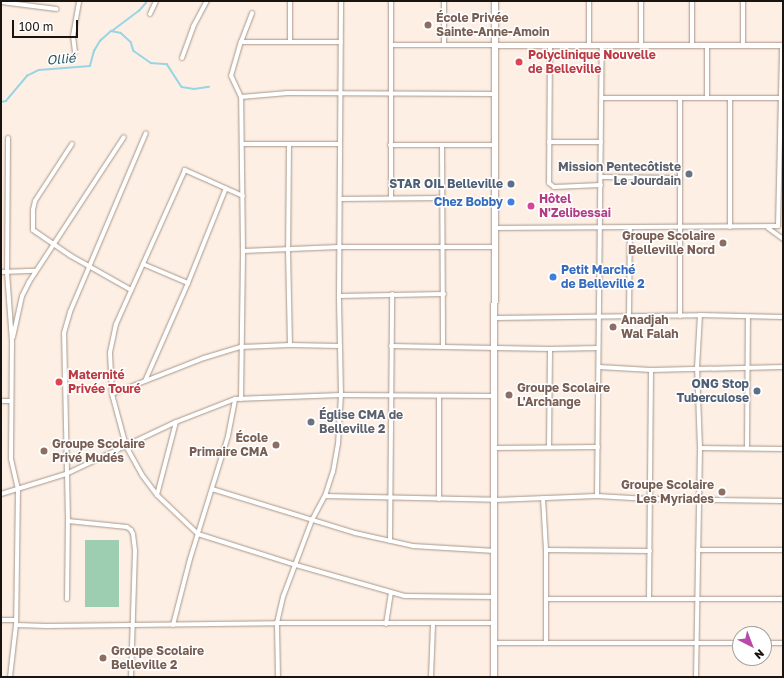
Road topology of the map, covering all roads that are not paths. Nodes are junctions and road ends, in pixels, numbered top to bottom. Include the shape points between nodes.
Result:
1 (79, 1) edge
2 (156, 1) edge
3 (207, 1) edge
4 (290, 1) edge
5 (341, 1) edge
6 (391, 1) edge
7 (444, 1) edge
8 (495, 1) edge
9 (589, 1) edge
10 (641, 1) edge
11 (692, 1) edge
12 (743, 1) edge
13 (1, 2) edge
14 (57, 9) dead end
15 (252, 13) dead end
16 (150, 14) dead end
17 (240, 42) junction
18 (290, 42) junction
19 (341, 42) junction
20 (390, 45) junction
21 (444, 45) junction
22 (495, 45) junction
23 (602, 45) junction
24 (707, 45) junction
25 (743, 45) junction
26 (783, 45) edge
27 (550, 46) junction
28 (589, 46) junction
29 (641, 46) junction
30 (692, 46) junction
31 (75, 52) dead end
32 (182, 58) dead end
33 (340, 94) junction
34 (390, 94) junction
35 (495, 94) junction
36 (241, 97) junction
37 (602, 98) junction
38 (707, 98) junction
39 (730, 98) junction
40 (781, 98) junction
41 (680, 99) junction
42 (146, 133) dead end
43 (124, 137) dead end
44 (8, 138) dead end
45 (549, 142) junction
46 (601, 142) junction
47 (72, 144) dead end
48 (242, 144) junction
49 (289, 144) junction
50 (340, 144) junction
51 (390, 145) junction
52 (442, 145) junction
53 (495, 145) junction
54 (601, 177) junction
55 (680, 178) junction
56 (601, 185) junction
57 (226, 188) junction
58 (243, 196) junction
59 (391, 198) junction
60 (442, 198) junction
61 (340, 199) junction
62 (601, 227) junction
63 (630, 227) junction
64 (680, 227) junction
65 (730, 227) junction
66 (768, 227) junction
67 (496, 228) junction
68 (783, 240) edge
69 (53, 245) junction
70 (444, 247) junction
71 (496, 247) junction
72 (339, 248) junction
73 (243, 250) junction
74 (288, 250) junction
75 (143, 264) junction
76 (90, 267) junction
77 (35, 271) junction
78 (1, 272) edge
79 (7, 272) junction
80 (188, 283) junction
81 (131, 290) junction
82 (392, 294) junction
83 (444, 294) junction
84 (339, 296) junction
85 (700, 315) junction
86 (600, 316) junction
87 (629, 316) junction
88 (680, 316) junction
89 (748, 317) junction
90 (783, 317) edge
91 (495, 318) junction
92 (12, 341) junction
93 (290, 345) junction
94 (340, 346) junction
95 (391, 346) junction
96 (444, 346) junction
97 (241, 347) junction
98 (495, 347) junction
99 (598, 348) junction
100 (550, 349) junction
101 (599, 367) junction
102 (748, 367) junction
103 (783, 367) edge
104 (697, 368) junction
105 (652, 370) junction
106 (145, 381) junction
107 (112, 394) junction
108 (341, 395) junction
109 (390, 396) junction
110 (439, 396) junction
111 (495, 396) junction
112 (235, 399) junction
113 (241, 399) junction
114 (1, 401) edge
115 (11, 401) junction
116 (176, 422) junction
117 (126, 446) junction
118 (549, 447) junction
119 (598, 447) junction
120 (495, 448) junction
121 (700, 448) junction
122 (747, 448) junction
123 (783, 449) edge
124 (66, 474) junction
125 (18, 489) junction
126 (212, 489) junction
127 (1, 494) edge
128 (157, 495) junction
129 (325, 496) junction
130 (597, 496) junction
131 (389, 498) junction
132 (543, 498) junction
133 (439, 499) junction
134 (649, 499) junction
135 (495, 500) junction
136 (699, 500) junction
137 (783, 501) edge
138 (312, 520) junction
139 (68, 521) junction
140 (198, 534) junction
141 (390, 540) junction
142 (546, 550) junction
143 (698, 550) junction
144 (783, 550) edge
145 (495, 551) junction
146 (650, 551) junction
147 (296, 565) junction
148 (391, 592) junction
149 (495, 597) junction
150 (67, 599) dead end
151 (546, 599) junction
152 (649, 599) junction
153 (698, 599) junction
154 (783, 599) edge
155 (1, 620) edge
156 (16, 620) junction
157 (277, 623) junction
158 (496, 623) junction
159 (386, 624) junction
160 (433, 624) junction
161 (16, 625) junction
162 (133, 625) junction
163 (173, 626) junction
164 (546, 643) junction
165 (698, 643) junction
166 (732, 643) edge
167 (772, 643) edge
168 (783, 643) edge
169 (495, 644) junction
170 (10, 677) edge
171 (131, 677) edge
172 (278, 677) edge
173 (431, 677) edge
174 (494, 677) edge
175 (696, 677) edge

1 - 31 street via 73,36
2 - 16 street
3 - 32 street
4 - 18 street
5 - 19 street
6 - 20 street
7 - 21 street
8 - 22 main road
9 - 28 street
10 - 29 street
11 - 30 street
12 - 25 street
13 - 14 street
15 - 17 street
17 - 18 street
17 - 36 street via 231,76
18 - 19 street
19 - 33 street
20 - 21 street
20 - 34 street
21 - 22 street
22 - 27 street
22 - 35 main road
23 - 28 street
23 - 29 street
23 - 37 street
24 - 25 street
24 - 30 street
24 - 38 street
25 - 26 street
26 - 40 street
27 - 28 street
27 - 45 street
29 - 30 street
33 - 34 street
33 - 36 street via 288,93
33 - 50 street
34 - 35 street
34 - 51 street
35 - 53 main road
36 - 48 street
37 - 41 street
37 - 46 street
38 - 39 street
38 - 41 street
39 - 40 street
39 - 65 street
40 - 66 street via 779,222 776,227
41 - 55 street
42 - 76 street
43 - 69 street
44 - 79 street
45 - 46 street
45 - 56 street via 551,186
46 - 54 street
47 - 69 street via 33,210 33,230
48 - 49 street
48 - 58 street
49 - 50 street
49 - 74 street
50 - 61 street
51 - 52 street
51 - 59 street
52 - 53 street
52 - 60 street
53 - 67 main road
54 - 55 street
54 - 56 street
55 - 64 street
56 - 62 street
57 - 58 street
57 - 75 street via 185,170
57 - 80 street
58 - 73 street
59 - 60 street
59 - 61 street
60 - 70 street
61 - 72 street
62 - 63 street
62 - 67 street
62 - 86 street
63 - 64 street
63 - 87 street
64 - 65 street
64 - 88 street
65 - 66 street
66 - 68 street
67 - 71 main road
69 - 76 street
69 - 77 street
70 - 71 street
70 - 72 street
70 - 83 street
71 - 91 main road
72 - 74 street
72 - 84 street
73 - 74 street
73 - 97 street
74 - 93 street
75 - 80 street
75 - 81 street
76 - 81 street
76 - 124 street via 70,312 64,333
77 - 79 street
77 - 92 street via 22,296
78 - 79 street
79 - 92 street
80 - 106 street
81 - 107 street via 113,334 110,353
82 - 83 street
82 - 84 street
82 - 95 street
83 - 96 street
84 - 94 street
85 - 88 street
85 - 89 street
85 - 104 street
86 - 87 street
86 - 91 street
86 - 99 street
87 - 88 street
89 - 90 street
89 - 102 street
91 - 98 main road
92 - 115 street
93 - 94 street
93 - 97 street
94 - 108 street
95 - 96 street
95 - 109 street
96 - 98 street
97 - 106 street
97 - 113 street
98 - 100 street
98 - 111 main road
99 - 100 street
99 - 101 street
100 - 118 street
101 - 105 street
101 - 119 street
102 - 103 street
102 - 104 street
102 - 122 street
104 - 105 street
104 - 121 street
105 - 134 street
106 - 107 street
107 - 117 street
108 - 109 street
108 - 113 street
108 - 129 street via 334,472
109 - 110 street
109 - 131 street
110 - 111 street
110 - 133 street
111 - 120 main road
112 - 113 street
112 - 116 street
112 - 126 street via 228,436
114 - 115 street
115 - 125 street via 12,459
116 - 117 street
116 - 128 street
117 - 124 street
117 - 128 street
118 - 119 street
118 - 120 street
119 - 130 street
120 - 135 main road
121 - 122 street
121 - 136 street
122 - 123 street
124 - 125 street
124 - 139 street
125 - 127 street
125 - 156 street
126 - 138 street
126 - 140 street
128 - 140 street
129 - 131 street
129 - 138 street
130 - 132 street
130 - 134 street
131 - 133 street
131 - 141 street
132 - 135 street
132 - 142 street
133 - 135 street
134 - 136 street
134 - 146 street
135 - 145 main road
136 - 137 street
136 - 143 street
138 - 141 street
138 - 147 street
139 - 150 street
139 - 162 street via 127,527 131,530 135,551
140 - 147 street
140 - 163 street
141 - 145 street via 413,546
142 - 146 street
142 - 151 street
143 - 144 street
143 - 153 street
145 - 149 main road
146 - 152 street
147 - 148 street
147 - 157 street via 283,597
148 - 149 street via 405,596
148 - 159 street
149 - 158 main road
151 - 152 street
151 - 164 street
152 - 153 street
153 - 154 street
153 - 165 street
155 - 156 street
156 - 161 street
157 - 159 street
157 - 163 street
157 - 172 street
158 - 160 street
158 - 169 main road
159 - 160 street
160 - 173 street
161 - 162 street
161 - 170 street
162 - 163 street
162 - 171 street
164 - 165 street
164 - 169 street
165 - 166 street
165 - 175 street
167 - 168 street
169 - 174 main road

